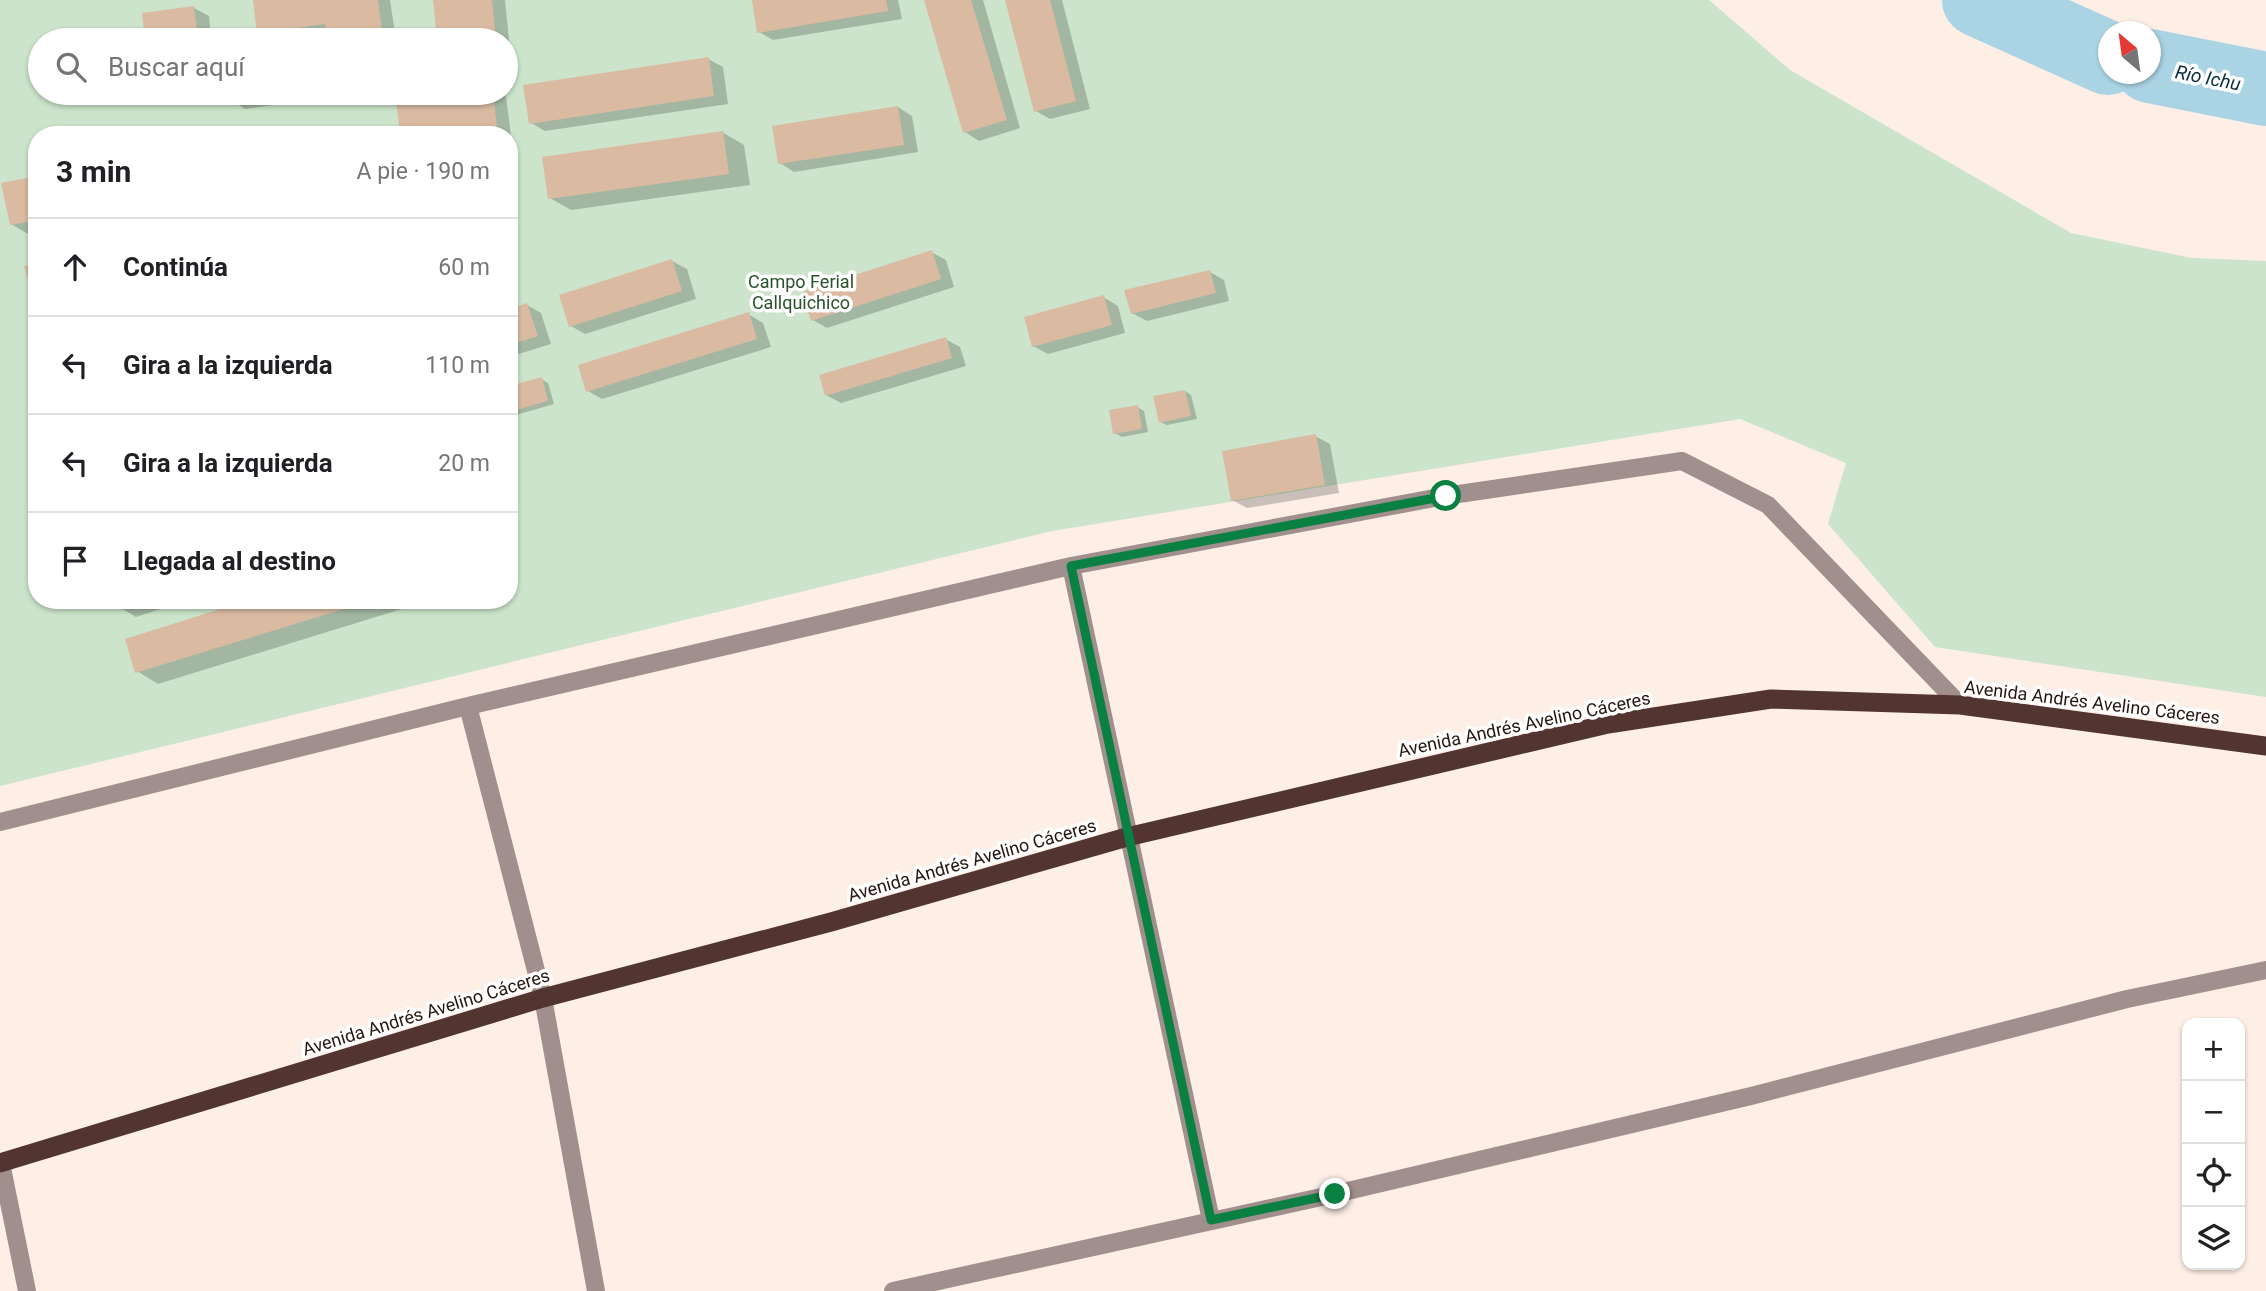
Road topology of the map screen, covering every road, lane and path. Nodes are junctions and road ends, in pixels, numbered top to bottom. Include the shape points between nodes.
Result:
1 (1071, 566) junction
2 (468, 705) junction
3 (1960, 705) junction
4 (2266, 746) edge
5 (0, 822) edge
6 (1127, 837) junction
7 (2266, 970) edge
8 (543, 998) junction
9 (0, 1163) edge
10 (1211, 1220) junction
11 (27, 1291) edge
12 (596, 1291) edge
13 (893, 1291) edge

1 - 2 street
1 - 3 street via 1446,496 1682,461 1769,505
1 - 6 street
2 - 5 street
2 - 8 street
3 - 4 highway, Avenida Andrés Avelino Cáceres
3 - 6 highway, Avenida Andrés Avelino Cáceres via 1771,699 1608,724
6 - 8 highway, Avenida Andrés Avelino Cáceres
6 - 10 street
7 - 10 street via 2127,999 1751,1096
8 - 9 highway, Avenida Andrés Avelino Cáceres
8 - 12 street
9 - 11 street
10 - 13 street

